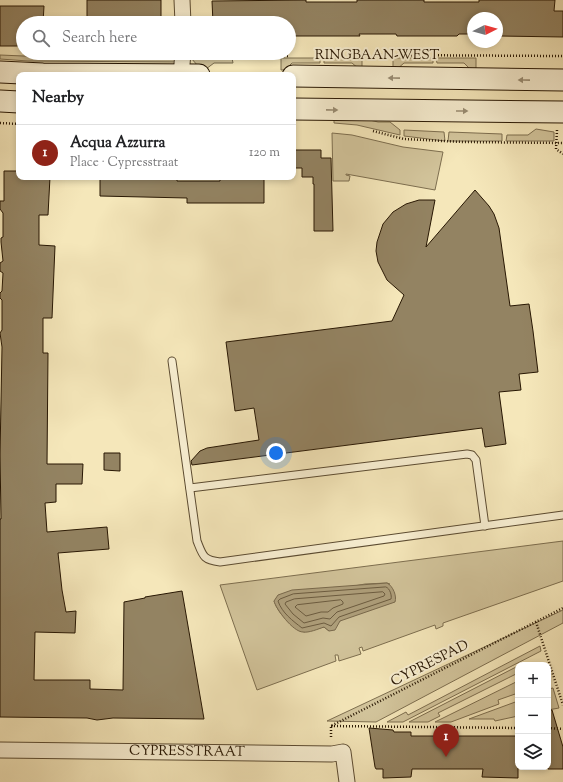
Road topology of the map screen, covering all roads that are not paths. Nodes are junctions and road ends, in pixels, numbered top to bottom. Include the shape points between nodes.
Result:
1 (182, 0) edge
2 (183, 16) edge
3 (183, 61) edge
4 (0, 72) edge
5 (65, 72) edge
6 (196, 72) edge
7 (16, 73) edge
8 (296, 76) edge
9 (563, 80) edge
10 (0, 101) edge
11 (16, 102) edge
12 (296, 109) edge
13 (563, 112) edge
14 (172, 361) dead end
15 (190, 488) junction
16 (563, 514) edge
17 (485, 526) junction
18 (0, 750) edge
19 (347, 782) edge

1 - 2 street
3 - 5 main road
3 - 6 main road
4 - 7 main road
9 -> 8 main road, RINGBAAN-WEST
10 - 11 main road
12 -> 13 main road
14 - 15 lane
15 - 17 lane via 197,541 202,554 209,560 220,562
15 - 17 lane via 467,454 476,460
16 - 17 lane
18 - 19 street, CYPRESSTRAAT via 332,754 343,752

